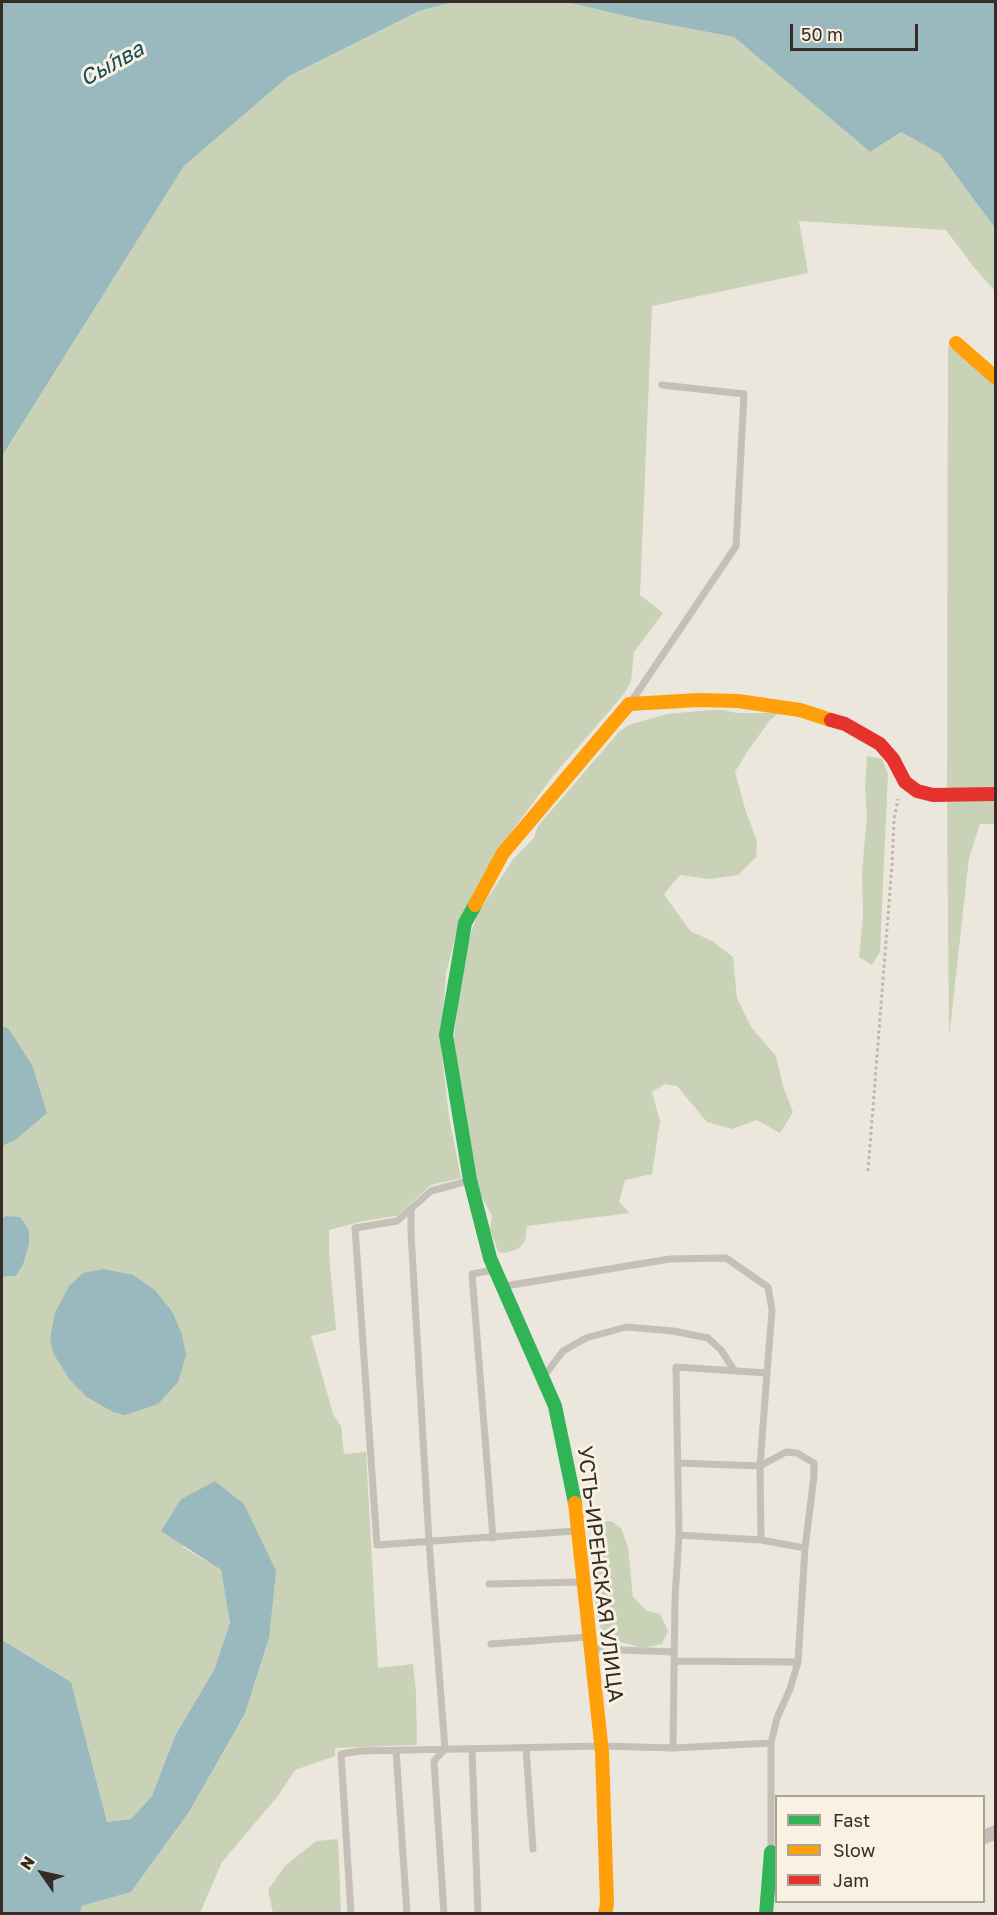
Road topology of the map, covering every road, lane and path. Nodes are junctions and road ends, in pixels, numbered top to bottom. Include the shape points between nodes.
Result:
1 (956, 343) dead end
2 (996, 378) edge
3 (662, 385) dead end
4 (629, 704) junction
5 (905, 782) junction
6 (996, 794) edge
7 (868, 1171) dead end
8 (470, 1180) junction
9 (411, 1209) junction
10 (495, 1269) junction
11 (503, 1286) junction
12 (734, 1371) junction
13 (767, 1373) junction
14 (543, 1378) junction
15 (678, 1463) junction
16 (760, 1466) junction
17 (578, 1530) junction
18 (679, 1535) junction
19 (493, 1538) junction
20 (761, 1540) junction
21 (429, 1541) junction
22 (805, 1548) junction
23 (583, 1582) junction
24 (489, 1584) dead end
25 (590, 1643) junction
26 (490, 1644) dead end
27 (674, 1652) junction
28 (674, 1661) junction
29 (798, 1662) junction
30 (771, 1743) junction
31 (601, 1746) junction
32 (526, 1748) junction
33 (673, 1748) junction
34 (445, 1749) junction
35 (472, 1749) junction
36 (396, 1750) junction
37 (533, 1849) dead end
38 (774, 1852) edge
39 (351, 1914) edge
40 (407, 1914) edge
41 (444, 1914) edge
42 (478, 1914) edge
43 (605, 1914) edge
44 (766, 1914) edge

1 - 2 street
3 - 4 lane via 744,394 736,546
4 - 5 street via 738,700 800,710 861,732 880,744
4 - 8 street, УСТЬ-ИРЕНСКАЯ УЛИЦА via 503,853 465,923 446,1035
5 - 6 street via 917,791 933,795
5 - 7 path via 894,819
8 - 9 lane via 430,1191
8 - 10 street, УСТЬ-ИРЕНСКАЯ УЛИЦА
9 - 21 lane
9 - 21 lane via 397,1221 355,1228 356,1248 377,1545
10 - 11 street, УСТЬ-ИРЕНСКАЯ УЛИЦА
10 - 19 lane via 472,1274
11 - 13 lane via 670,1259 726,1258 768,1287 772,1310
11 - 14 street, УСТЬ-ИРЕНСКАЯ УЛИЦА
12 - 13 lane
12 - 14 lane via 708,1338 626,1327 586,1338 563,1351
12 - 15 lane via 676,1367
13 - 16 lane
14 - 17 street, УСТЬ-ИРЕНСКАЯ УЛИЦА via 555,1406
15 - 16 lane
15 - 18 lane
16 - 20 lane
16 - 22 lane via 786,1452 797,1453 814,1464
17 - 19 lane
17 - 23 street, УСТЬ-ИРЕНСКАЯ УЛИЦА
18 - 20 lane
18 - 27 lane
19 - 21 lane
20 - 22 lane
21 - 34 lane
22 - 29 lane
23 - 24 lane
23 - 25 street, УСТЬ-ИРЕНСКАЯ УЛИЦА
25 - 26 lane
25 - 27 lane
25 - 31 street, УСТЬ-ИРЕНСКАЯ УЛИЦА
27 - 28 lane
28 - 29 lane
28 - 33 lane
29 - 30 lane
30 - 33 lane
30 - 38 lane
31 - 32 lane
31 - 33 lane
31 - 43 street, УСТЬ-ИРЕНСКАЯ УЛИЦА
32 - 35 lane
32 - 37 lane
34 - 35 lane
34 - 36 lane
34 - 41 lane via 434,1761
35 - 42 lane
36 - 39 lane via 341,1754
36 - 40 lane
38 - 44 street

